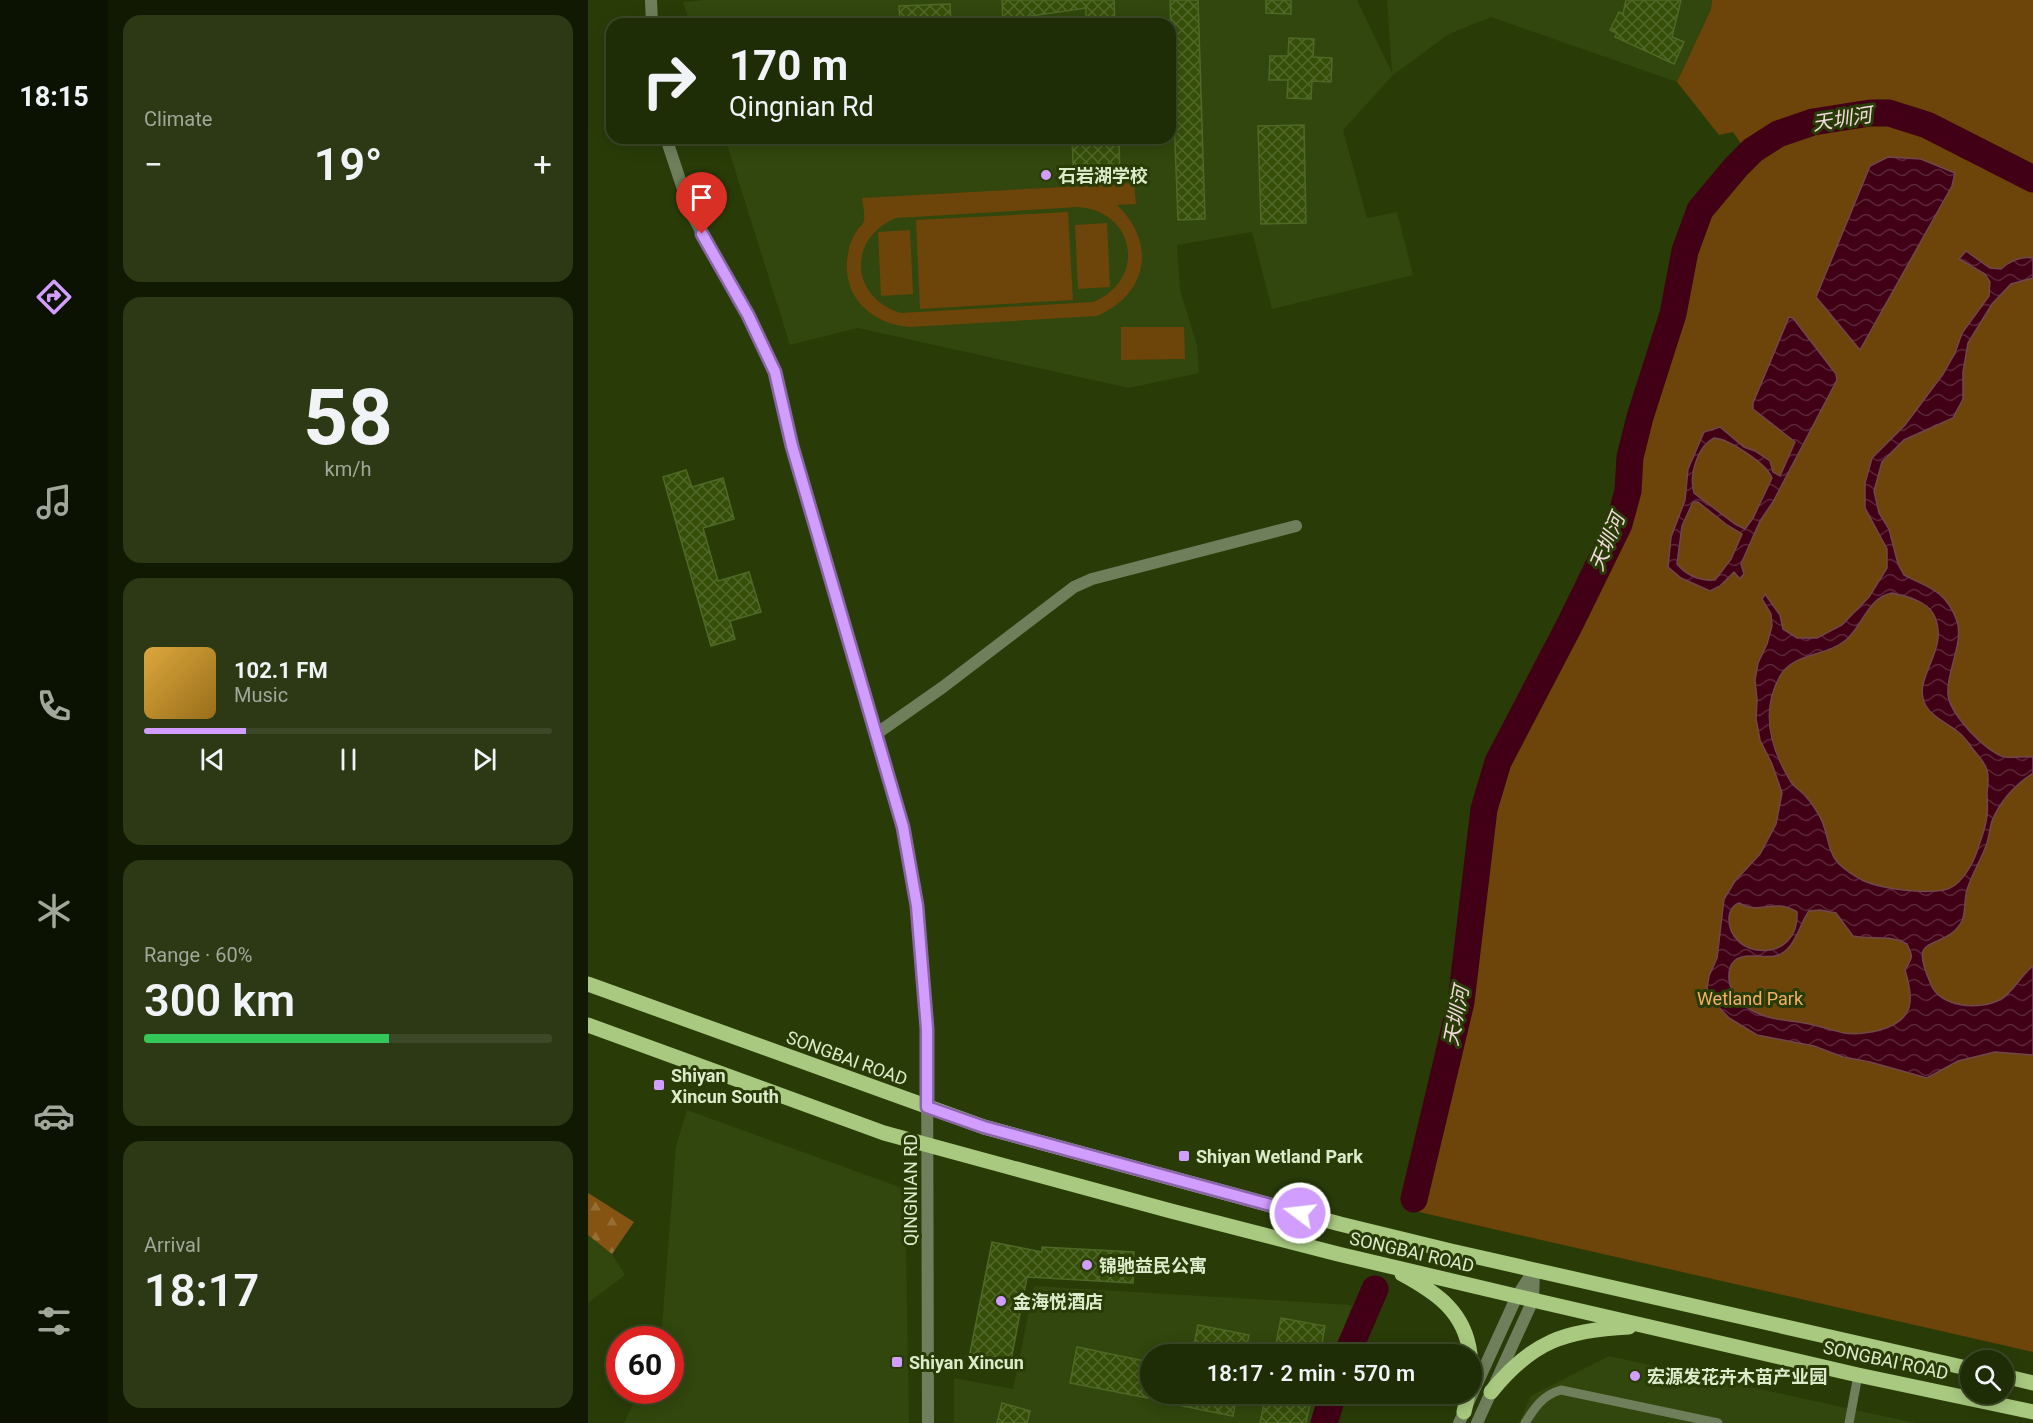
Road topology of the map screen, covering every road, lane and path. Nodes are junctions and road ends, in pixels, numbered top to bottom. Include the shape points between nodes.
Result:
1 (651, 0) edge
2 (652, 18) edge
3 (668, 144) edge
4 (1296, 526) dead end
5 (876, 734) junction
6 (588, 984) edge
7 (588, 1025) edge
8 (927, 1107) junction
9 (928, 1146) junction
10 (1383, 1265) junction
11 (1534, 1270) junction
12 (1517, 1296) junction
13 (1533, 1300) junction
14 (1654, 1328) junction
15 (1468, 1344) edge
16 (1960, 1367) edge
17 (1858, 1375) junction
18 (2014, 1378) edge
19 (2033, 1383) edge
20 (1491, 1392) junction
21 (2033, 1412) edge
22 (1462, 1418) edge
23 (928, 1423) edge
24 (1477, 1423) edge
25 (1525, 1423) edge
26 (1718, 1423) edge
27 (1849, 1423) edge

1 - 2 street
3 - 5 street, QINGNIAN RD via 691,213 775,372 792,446
4 - 5 street via 1074,587
5 - 8 street, QINGNIAN RD via 903,827 917,906 927,1029
6 - 8 main road, SONGBAI ROAD
7 - 9 main road, SONGBAI ROAD
8 - 9 street, QINGNIAN RD
8 - 11 main road, SONGBAI ROAD via 984,1127 1340,1224
9 - 10 main road, SONGBAI ROAD
9 - 23 street, QINGNIAN RD
10 - 12 main road, SONGBAI ROAD
10 - 15 main road via 1412,1279 1450,1308 1459,1318
11 - 12 street
11 - 13 street
11 - 16 main road, SONGBAI ROAD
12 - 13 main road, SONGBAI ROAD
12 - 22 street
13 - 14 main road, SONGBAI ROAD
13 - 20 street
14 - 17 main road, SONGBAI ROAD
14 - 20 main road via 1582,1331 1551,1340 1512,1368
17 - 21 main road, SONGBAI ROAD
17 - 27 lane
18 - 19 main road
20 - 24 street
25 - 26 lane via 1538,1403 1562,1390

